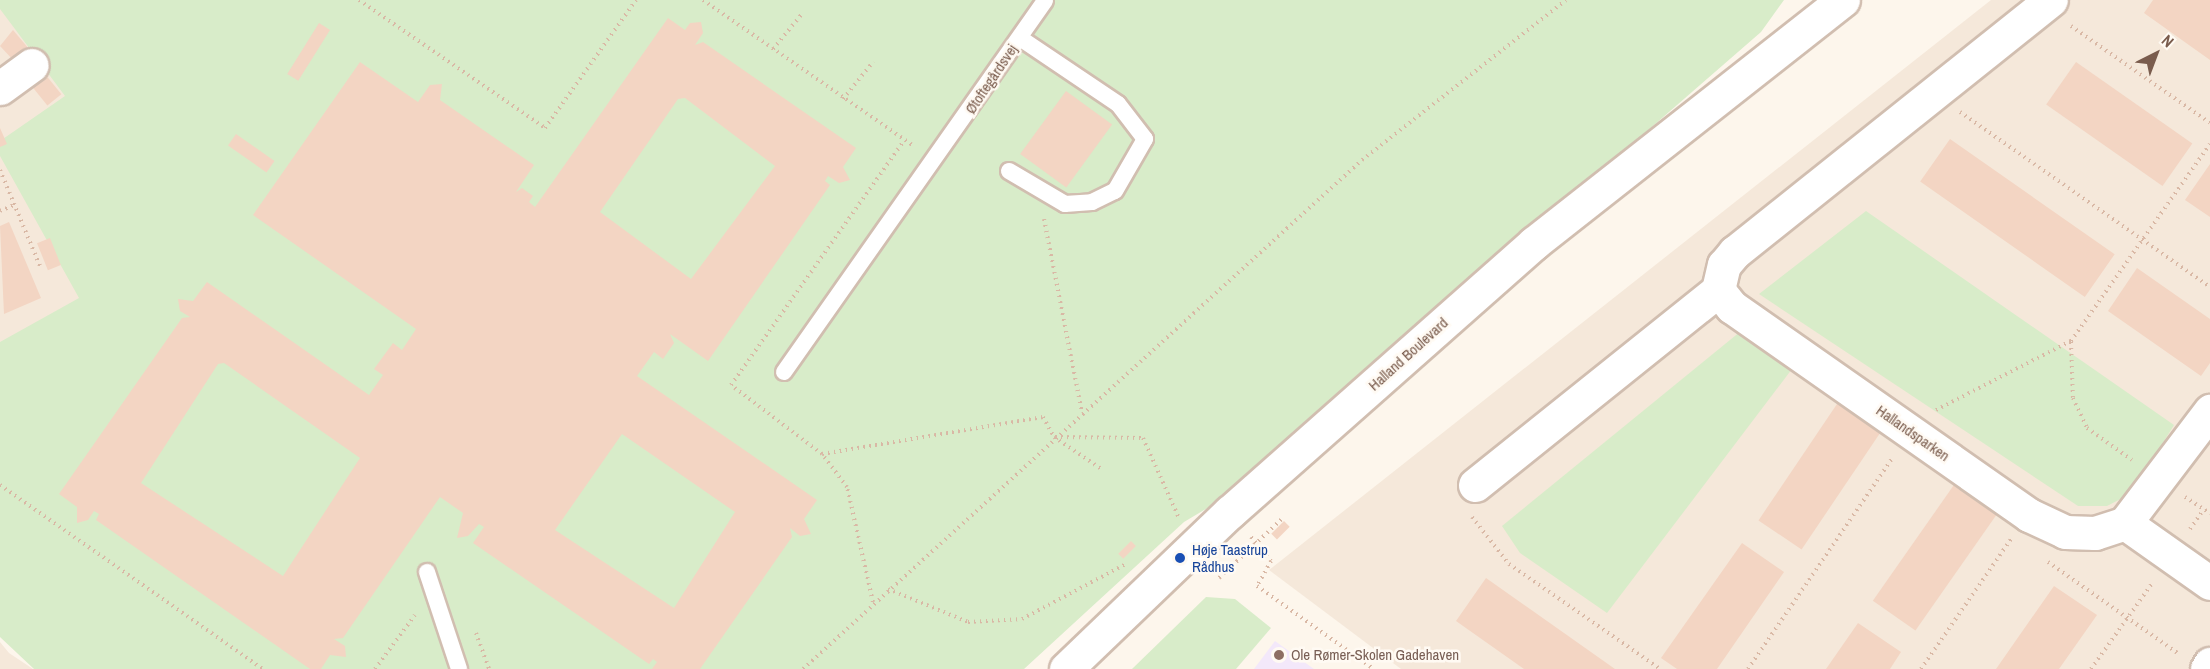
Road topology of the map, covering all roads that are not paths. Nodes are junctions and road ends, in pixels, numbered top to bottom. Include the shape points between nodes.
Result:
1 (1046, 0) edge
2 (1807, 0) edge
3 (1843, 0) edge
4 (2047, 3) edge
5 (1020, 38) junction
6 (1766, 57) junction
7 (32, 65) dead end
8 (0, 88) edge
9 (1009, 171) dead end
10 (1718, 290) junction
11 (784, 372) dead end
12 (2210, 411) edge
13 (1475, 486) road end
14 (2125, 523) junction
15 (427, 572) dead end
16 (2210, 583) edge
17 (459, 669) edge
18 (1066, 669) edge

1 - 5 lane, Øtoftegårdsvej
2 - 6 street, Halland Boulevard
3 - 6 street, Halland Boulevard
4 - 10 street via 1735,252 1724,265
5 - 9 lane via 1118,104 1145,139 1115,191 1092,202 1065,204
5 - 11 lane, Øtoftegårdsvej
6 - 18 street, Halland Boulevard via 1534,243 1180,539
7 - 8 street
10 - 13 street
10 - 14 street, Hallandsparken via 1732,307 1911,432 2021,532 2095,533
12 - 14 street via 2161,481
14 - 16 street
15 - 17 lane

